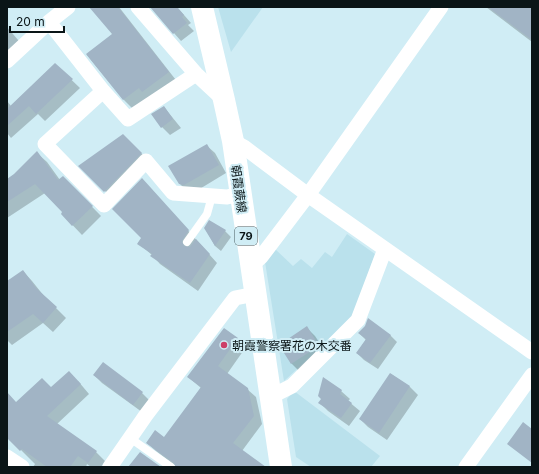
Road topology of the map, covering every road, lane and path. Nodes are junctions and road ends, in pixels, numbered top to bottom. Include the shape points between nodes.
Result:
1 (68, 7) edge
2 (138, 7) edge
3 (202, 7) edge
4 (441, 7) edge
5 (49, 22) junction
6 (7, 61) edge
7 (196, 74) junction
8 (103, 90) junction
9 (224, 100) junction
10 (232, 141) junction
11 (240, 194) junction
12 (308, 195) junction
13 (212, 196) junction
14 (187, 242) dead end
15 (385, 249) junction
16 (251, 266) junction
17 (255, 294) junction
18 (532, 352) edge
19 (532, 375) edge
20 (270, 397) junction
21 (130, 438) junction
22 (7, 456) edge
23 (22, 467) edge
24 (110, 467) edge
25 (171, 467) edge
26 (280, 467) edge
27 (466, 467) edge

1 - 5 street
2 - 7 street
3 - 9 main road, 朝霞蕨線 / 79
4 - 12 street
5 - 6 street
5 - 8 street
7 - 8 street via 128,119
7 - 9 street
8 - 13 street via 45,144 104,205 146,161 173,193
9 - 10 main road, 朝霞蕨線 / 79
10 - 11 main road, 朝霞蕨線 / 79
10 - 12 street via 244,147
11 - 13 street
11 - 16 main road, 朝霞蕨線 / 79
12 - 15 street
12 - 16 street via 261,257
13 - 14 lane via 207,214
15 - 18 street
15 - 20 street via 358,320 292,386
16 - 17 main road, 朝霞蕨線 / 79
17 - 20 main road, 朝霞蕨線 / 79
17 - 21 street via 234,298
19 - 27 street
20 - 26 main road, 朝霞蕨線 / 79
21 - 24 street
21 - 25 lane
22 - 23 street

